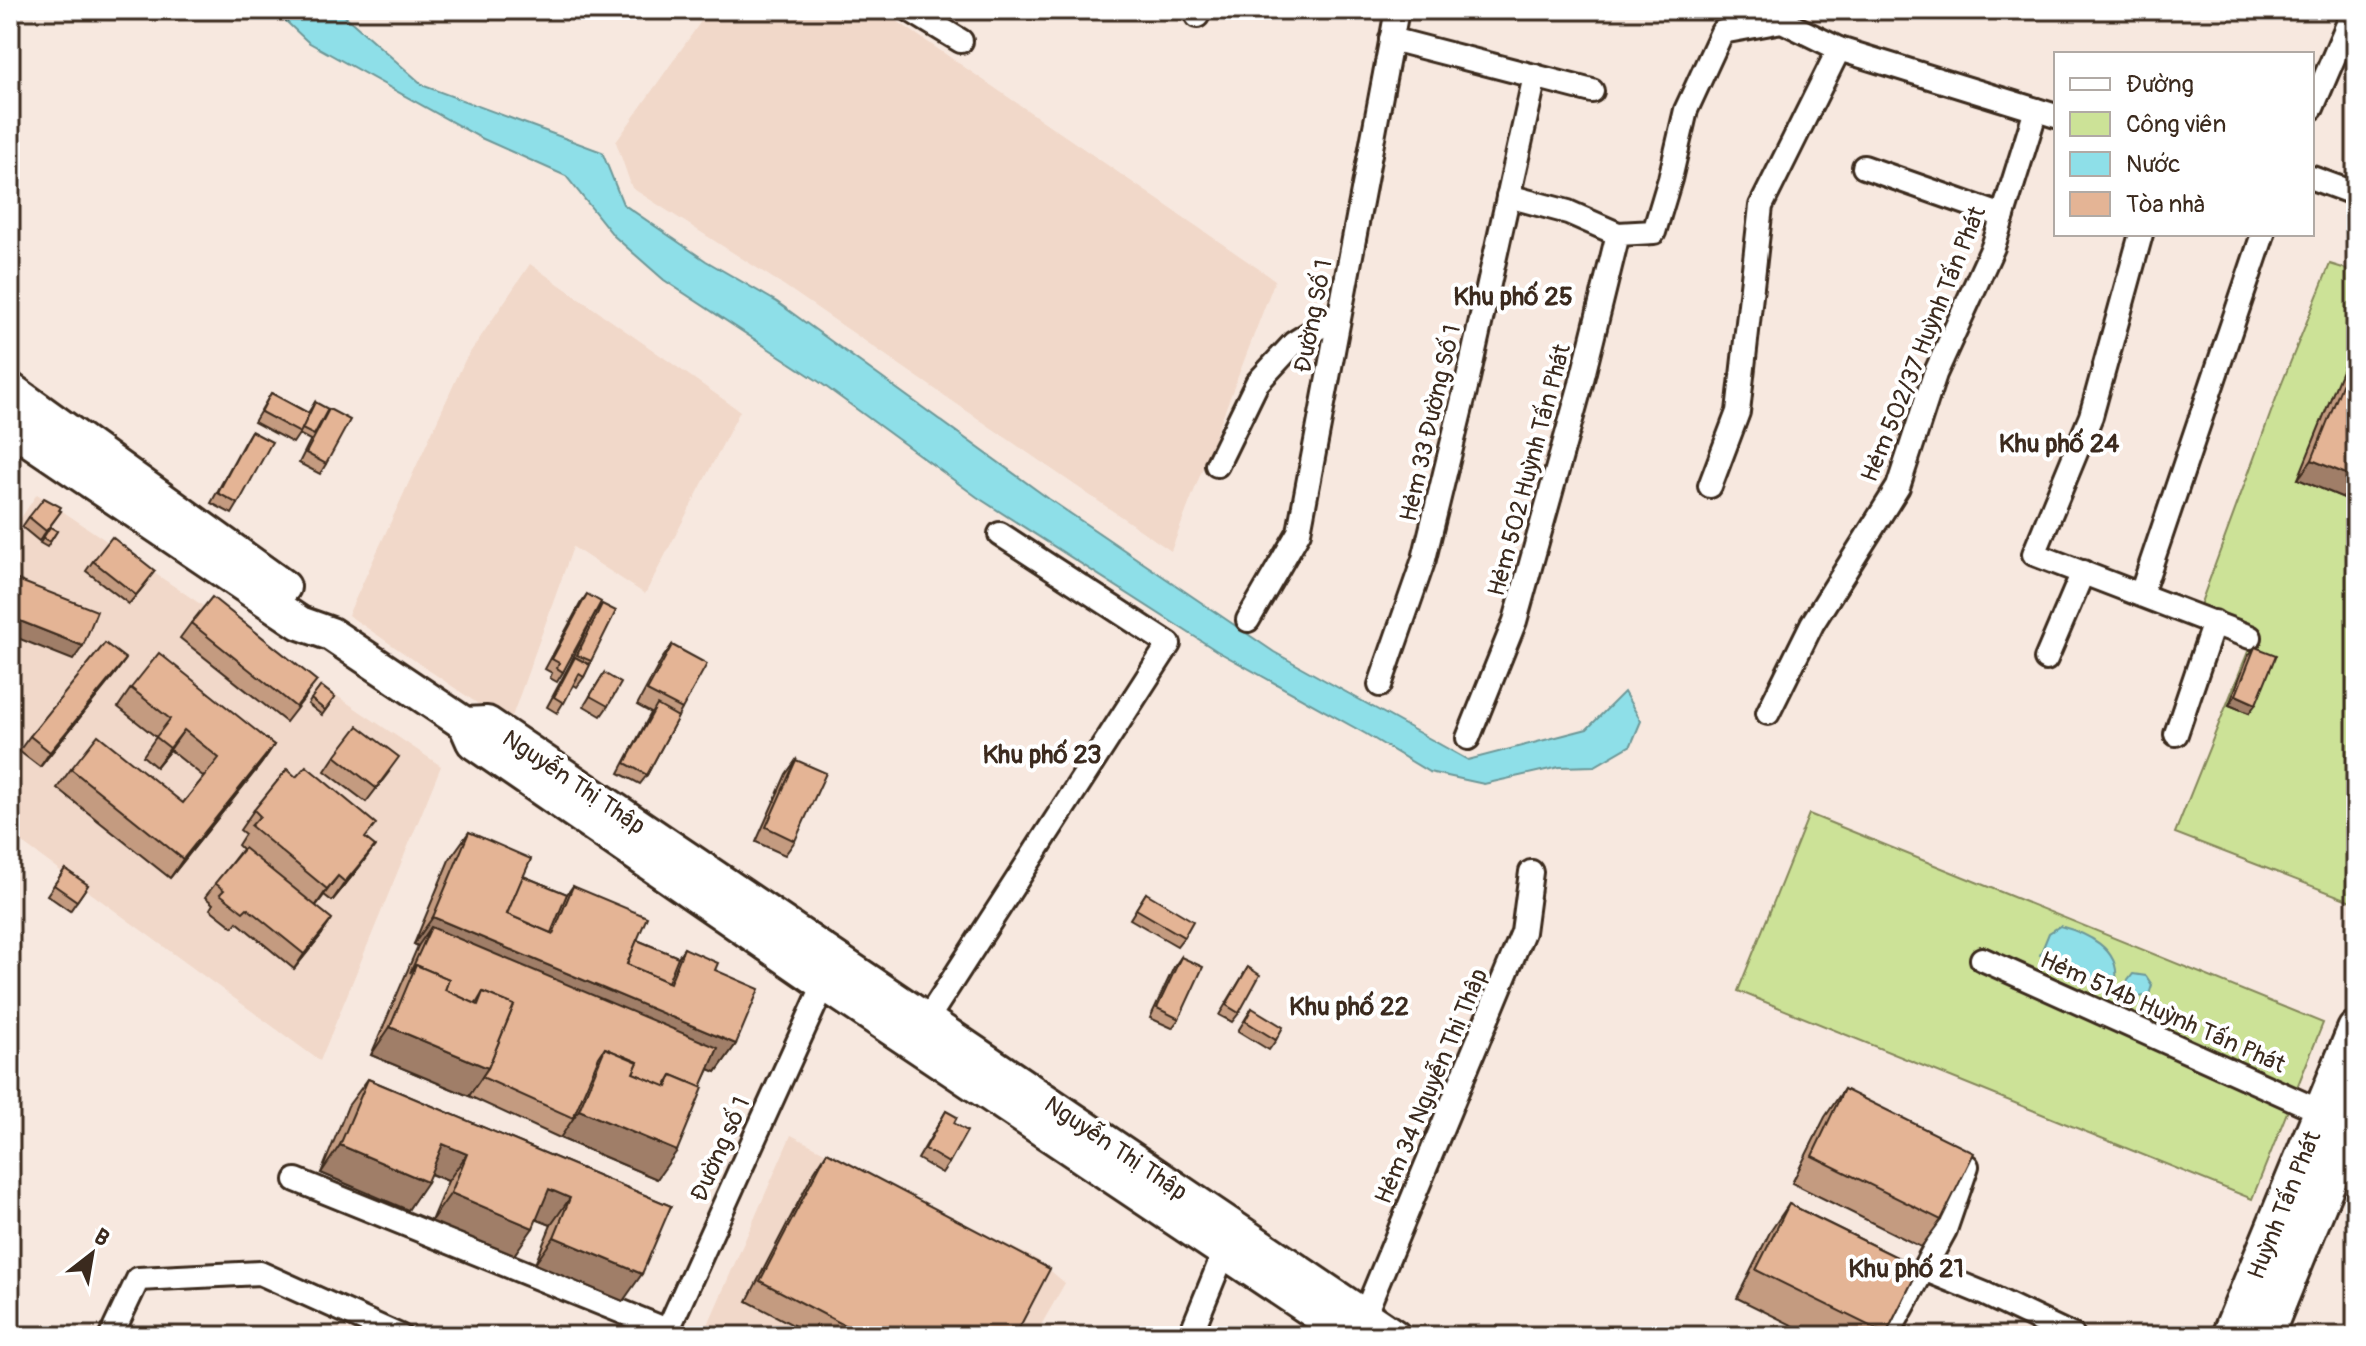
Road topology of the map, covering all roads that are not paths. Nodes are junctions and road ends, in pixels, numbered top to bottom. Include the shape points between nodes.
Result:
1 (910, 10) edge
2 (1397, 10) edge
3 (2354, 10) edge
4 (1391, 39) junction
5 (961, 41) dead end
6 (1839, 49) junction
7 (1535, 76) junction
8 (1592, 91) dead end
9 (2314, 103) edge
10 (2046, 113) edge
11 (1864, 167) dead end
12 (2314, 179) edge
13 (2356, 194) edge
14 (1508, 196) junction
15 (2003, 216) junction
16 (1618, 234) junction
17 (2140, 236) edge
18 (2262, 236) edge
19 (1339, 315) junction
20 (10, 389) edge
21 (10, 427) edge
22 (1217, 465) dead end
23 (1710, 486) dead end
24 (1000, 534) dead end
25 (2083, 572) junction
26 (2141, 594) junction
27 (1248, 620) dead end
28 (2214, 622) junction
29 (331, 634) junction
30 (2250, 637) dead end
31 (2046, 659) dead end
32 (1380, 685) dead end
33 (1768, 713) dead end
34 (2176, 734) dead end
35 (1468, 738) dead end
36 (1531, 872) dead end
37 (1982, 959) dead end
38 (830, 971) junction
39 (919, 1031) junction
40 (2355, 1036) edge
41 (2333, 1126) edge
42 (1967, 1166) edge
43 (296, 1180) dead end
44 (1225, 1250) junction
45 (1924, 1269) junction
46 (1357, 1326) edge
47 (666, 1333) edge
48 (111, 1336) edge
49 (400, 1336) edge
50 (1190, 1336) edge
51 (1394, 1336) edge
52 (1887, 1336) edge
53 (2073, 1336) edge
54 (2230, 1336) edge
55 (2264, 1336) edge

1 - 5 street
2 - 4 street, Đường Số 1
3 - 9 street
4 - 7 street
4 - 19 street, Đường Số 1
6 - 10 street
6 - 16 street via 1782,21 1722,32 1686,110 1654,232
6 - 23 street via 1761,206 1738,412
7 - 8 street
7 - 14 street, Hẻm 33 Đường Số 1
10 - 15 street, Hẻm 502/37 Huỳnh Tấn Phát
11 - 15 street
12 - 13 street
14 - 16 street via 1568,212
14 - 32 street, Hẻm 33 Đường Số 1 via 1424,559
15 - 33 street, Hẻm 502/37 Huỳnh Tấn Phát via 1935,374 1898,487 1812,624
16 - 35 street, Hẻm 502 Huỳnh Tấn Phát via 1515,621
17 - 25 street via 2091,416 2034,554
18 - 26 street
19 - 22 street via 1294,343 1257,383
19 - 27 street, Đường Số 1 via 1299,532
20 - 29 main road, Nguyễn Thị Thập via 310,606
21 - 29 main road, Nguyễn Thị Thập via 300,623
24 - 39 street via 1169,644
25 - 26 street
25 - 31 street
26 - 28 street
28 - 30 street
28 - 34 street
29 - 38 main road, Nguyễn Thị Thập via 465,724 473,742
36 - 46 street, Hẻm 34 Nguyễn Thị Thập via 1523,932
37 - 41 street, Hẻm 514b Huỳnh Tấn Phát
38 - 39 main road, Nguyễn Thị Thập
38 - 47 street, Đường số 1
39 - 44 main road, Nguyễn Thị Thập
39 - 46 main road, Nguyễn Thị Thập
40 - 41 main road, Huỳnh Tấn Phát
41 - 54 main road, Huỳnh Tấn Phát
41 - 55 main road, Huỳnh Tấn Phát
42 - 45 street via 1945,1230
43 - 47 street
44 - 46 main road, Nguyễn Thị Thập
44 - 50 street
45 - 52 street
45 - 53 street
46 - 51 main road, Nguyễn Thị Thập
48 - 49 street via 138,1279 260,1273

